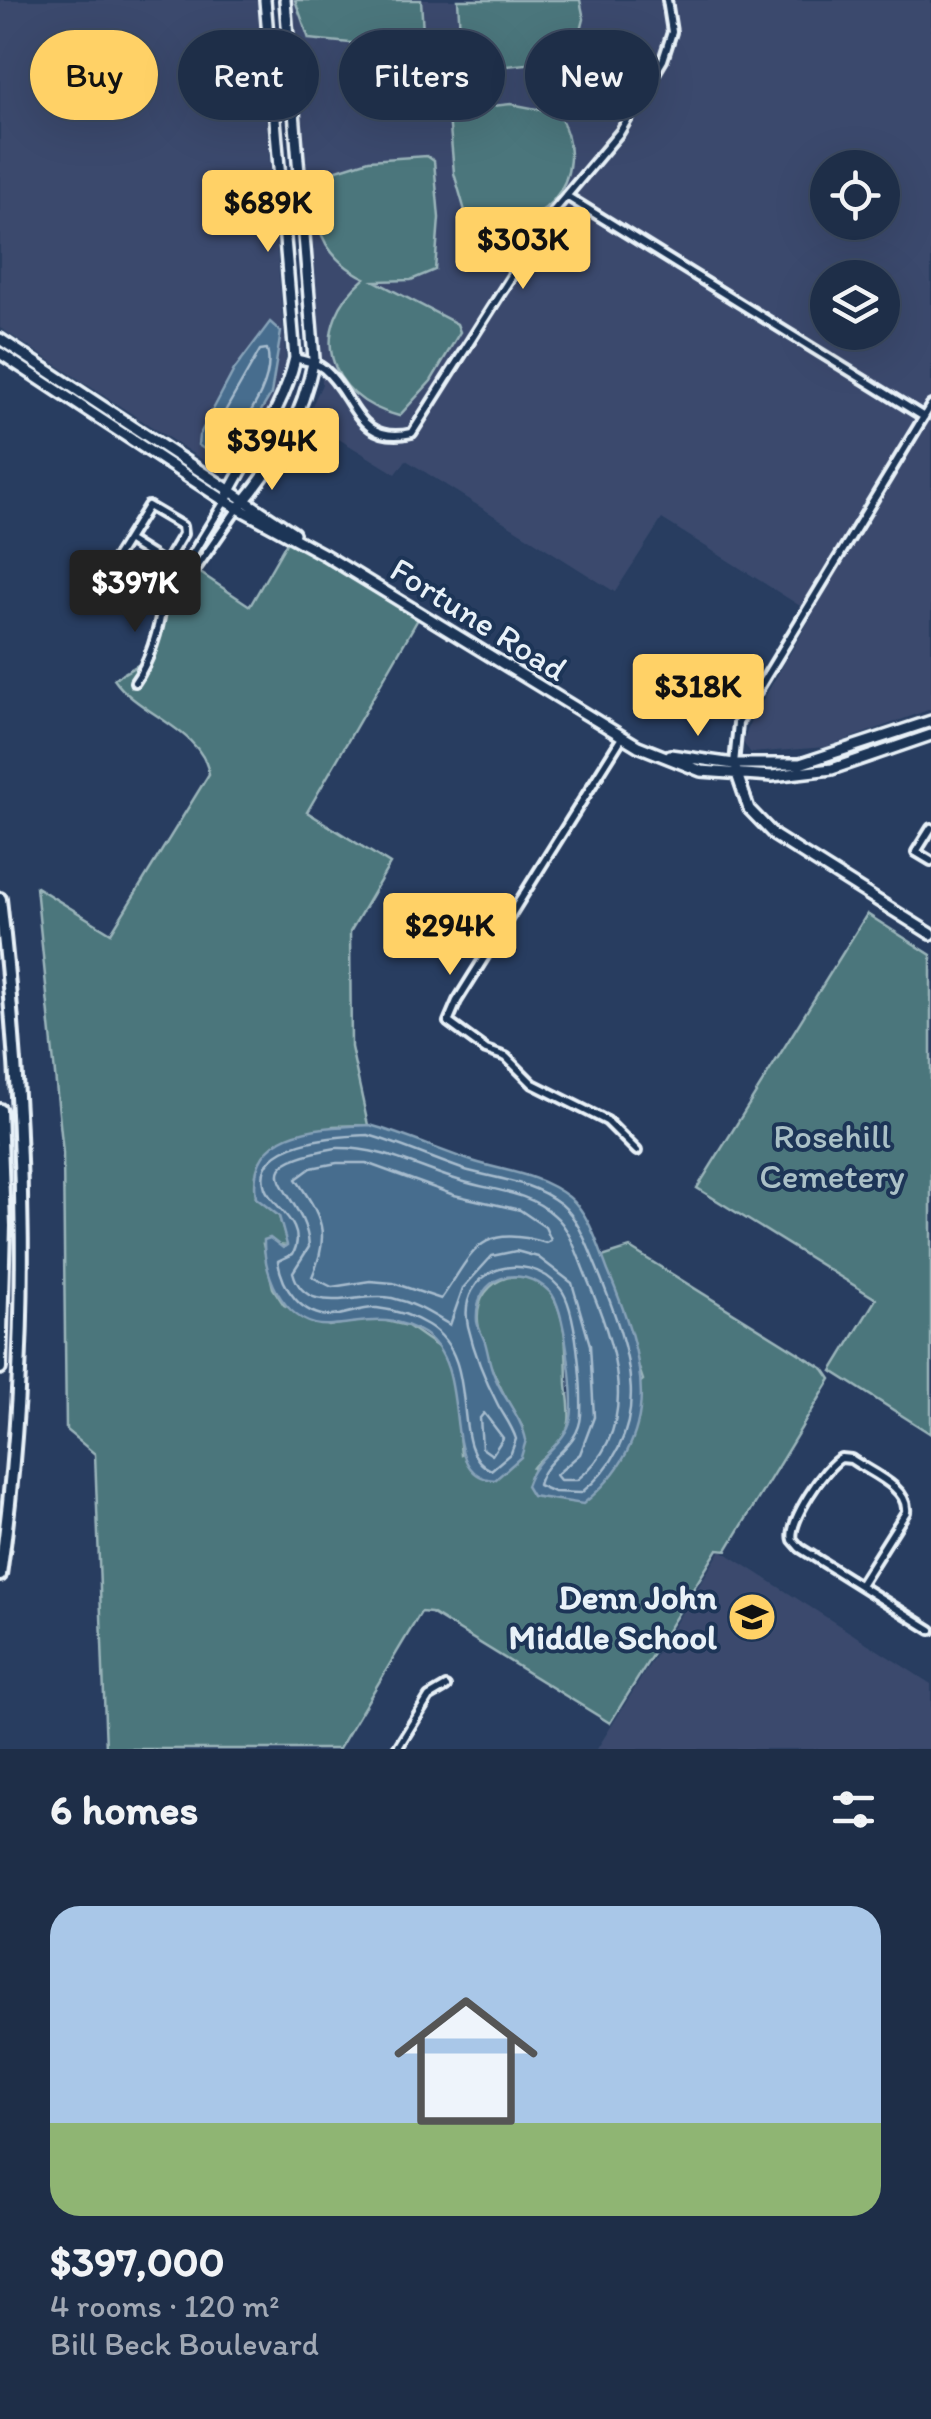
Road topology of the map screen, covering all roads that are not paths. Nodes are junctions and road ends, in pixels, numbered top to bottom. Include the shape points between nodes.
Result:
1 (264, 0) edge
2 (285, 0) edge
3 (667, 0) edge
4 (568, 196) junction
5 (0, 339) edge
6 (0, 353) edge
7 (295, 358) junction
8 (313, 363) junction
9 (931, 405) edge
10 (924, 417) junction
11 (155, 442) junction
12 (148, 452) junction
13 (231, 489) junction
14 (246, 499) junction
15 (225, 501) junction
16 (238, 508) junction
17 (127, 540) junction
18 (325, 555) junction
19 (112, 564) dead end
20 (165, 564) junction
21 (188, 580) junction
22 (135, 682) dead end
23 (931, 721) edge
24 (931, 735) edge
25 (621, 739) junction
26 (658, 754) junction
27 (734, 764) junction
28 (738, 776) junction
29 (931, 828) edge
30 (931, 861) edge
31 (0, 900) edge
32 (931, 934) edge
33 (0, 1110) edge
34 (636, 1151) dead end
35 (0, 1368) edge
36 (0, 1575) edge
37 (860, 1585) junction
38 (931, 1630) edge
39 (446, 1687) dead end
40 (401, 1748) edge

1 - 7 main road
2 - 8 main road
3 - 4 street via 672,32 663,60 620,132
4 - 8 street via 412,433 382,434 368,425
4 - 10 street
5 - 11 main road, Fortune Road
6 - 12 main road, Fortune Road
7 - 8 street
7 - 13 main road via 274,418
8 - 14 main road via 292,429
9 - 10 street
10 - 27 street via 738,723
11 - 12 street
11 - 13 main road, Fortune Road
12 - 15 main road, Fortune Road
13 - 14 main road, Fortune Road
13 - 15 main road
14 - 16 main road
14 - 18 main road, Fortune Road
15 - 16 main road, Fortune Road
15 - 21 street via 188,563
16 - 18 main road, Fortune Road
16 - 21 street
17 - 19 street
17 - 20 street
17 - 20 street via 148,506 176,521 183,534
18 - 25 main road, Fortune Road
20 - 21 street
20 - 22 street via 163,602
23 - 27 main road, Fortune Road via 800,764
24 - 28 main road, Fortune Road via 832,769
25 - 26 main road, Fortune Road
25 - 34 street via 448,1022 506,1058 533,1084 608,1121
26 - 27 main road, Fortune Road
26 - 28 main road, Fortune Road
27 - 28 main road
28 - 32 main road via 750,810 775,836
29 - 30 street via 916,852
31 - 36 highway via 24,1226 20,1374
33 - 35 highway
37 - 37 street via 907,1502 889,1484 840,1458 790,1531 800,1548
37 - 38 street
39 - 40 street via 430,1697

